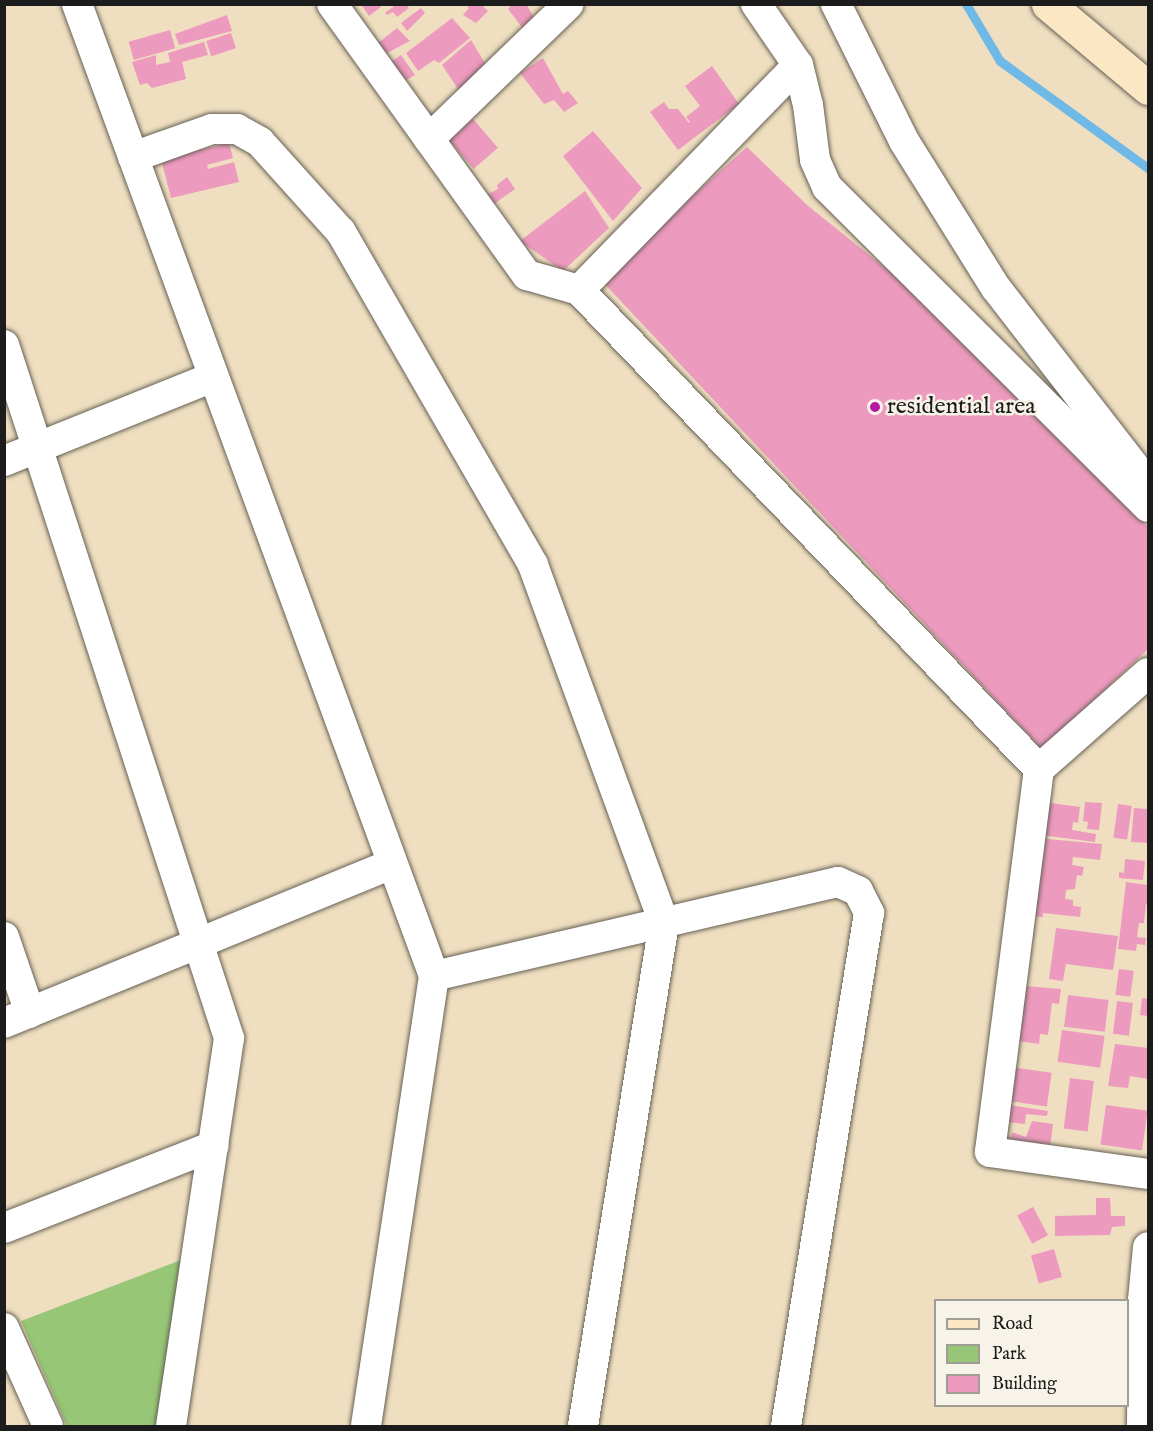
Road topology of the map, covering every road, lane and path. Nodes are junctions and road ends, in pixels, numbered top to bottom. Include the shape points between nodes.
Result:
1 (77, 4) edge
2 (332, 4) edge
3 (568, 4) edge
4 (756, 4) edge
5 (836, 4) edge
6 (1048, 4) edge
7 (798, 65) junction
8 (1149, 88) edge
9 (429, 139) junction
10 (133, 158) junction
11 (579, 290) junction
12 (4, 345) edge
13 (213, 377) junction
14 (38, 448) junction
15 (4, 461) edge
16 (1149, 484) edge
17 (1149, 507) edge
18 (1149, 673) edge
19 (1039, 769) junction
20 (392, 864) junction
21 (664, 923) junction
22 (4, 938) edge
23 (199, 943) junction
24 (434, 976) junction
25 (17, 1018) edge
26 (213, 1146) junction
27 (1149, 1174) edge
28 (4, 1227) edge
29 (1149, 1247) edge
30 (4, 1328) edge
31 (48, 1426) edge
32 (171, 1426) edge
33 (366, 1426) edge
34 (584, 1426) edge
35 (786, 1426) edge
36 (1142, 1426) edge

1 - 10 street
2 - 9 street
3 - 9 street
4 - 7 street
5 - 16 street via 904,141 996,288
6 - 8 street
7 - 11 street
7 - 17 street via 815,160 827,187
9 - 11 street via 527,275
10 - 13 street
10 - 21 street via 212,129 237,129 260,142 341,232 533,565
11 - 19 street
12 - 14 street
13 - 14 street
13 - 20 street
14 - 15 street
14 - 23 street
18 - 19 street
19 - 27 street via 990,1152
20 - 23 street
20 - 24 street
21 - 24 street
21 - 34 street
21 - 35 street via 838,882 858,891 869,913
22 - 25 street
23 - 25 street
23 - 26 street via 229,1038
24 - 33 street
26 - 28 street
26 - 32 street
29 - 36 street via 1143,1300
30 - 31 street

